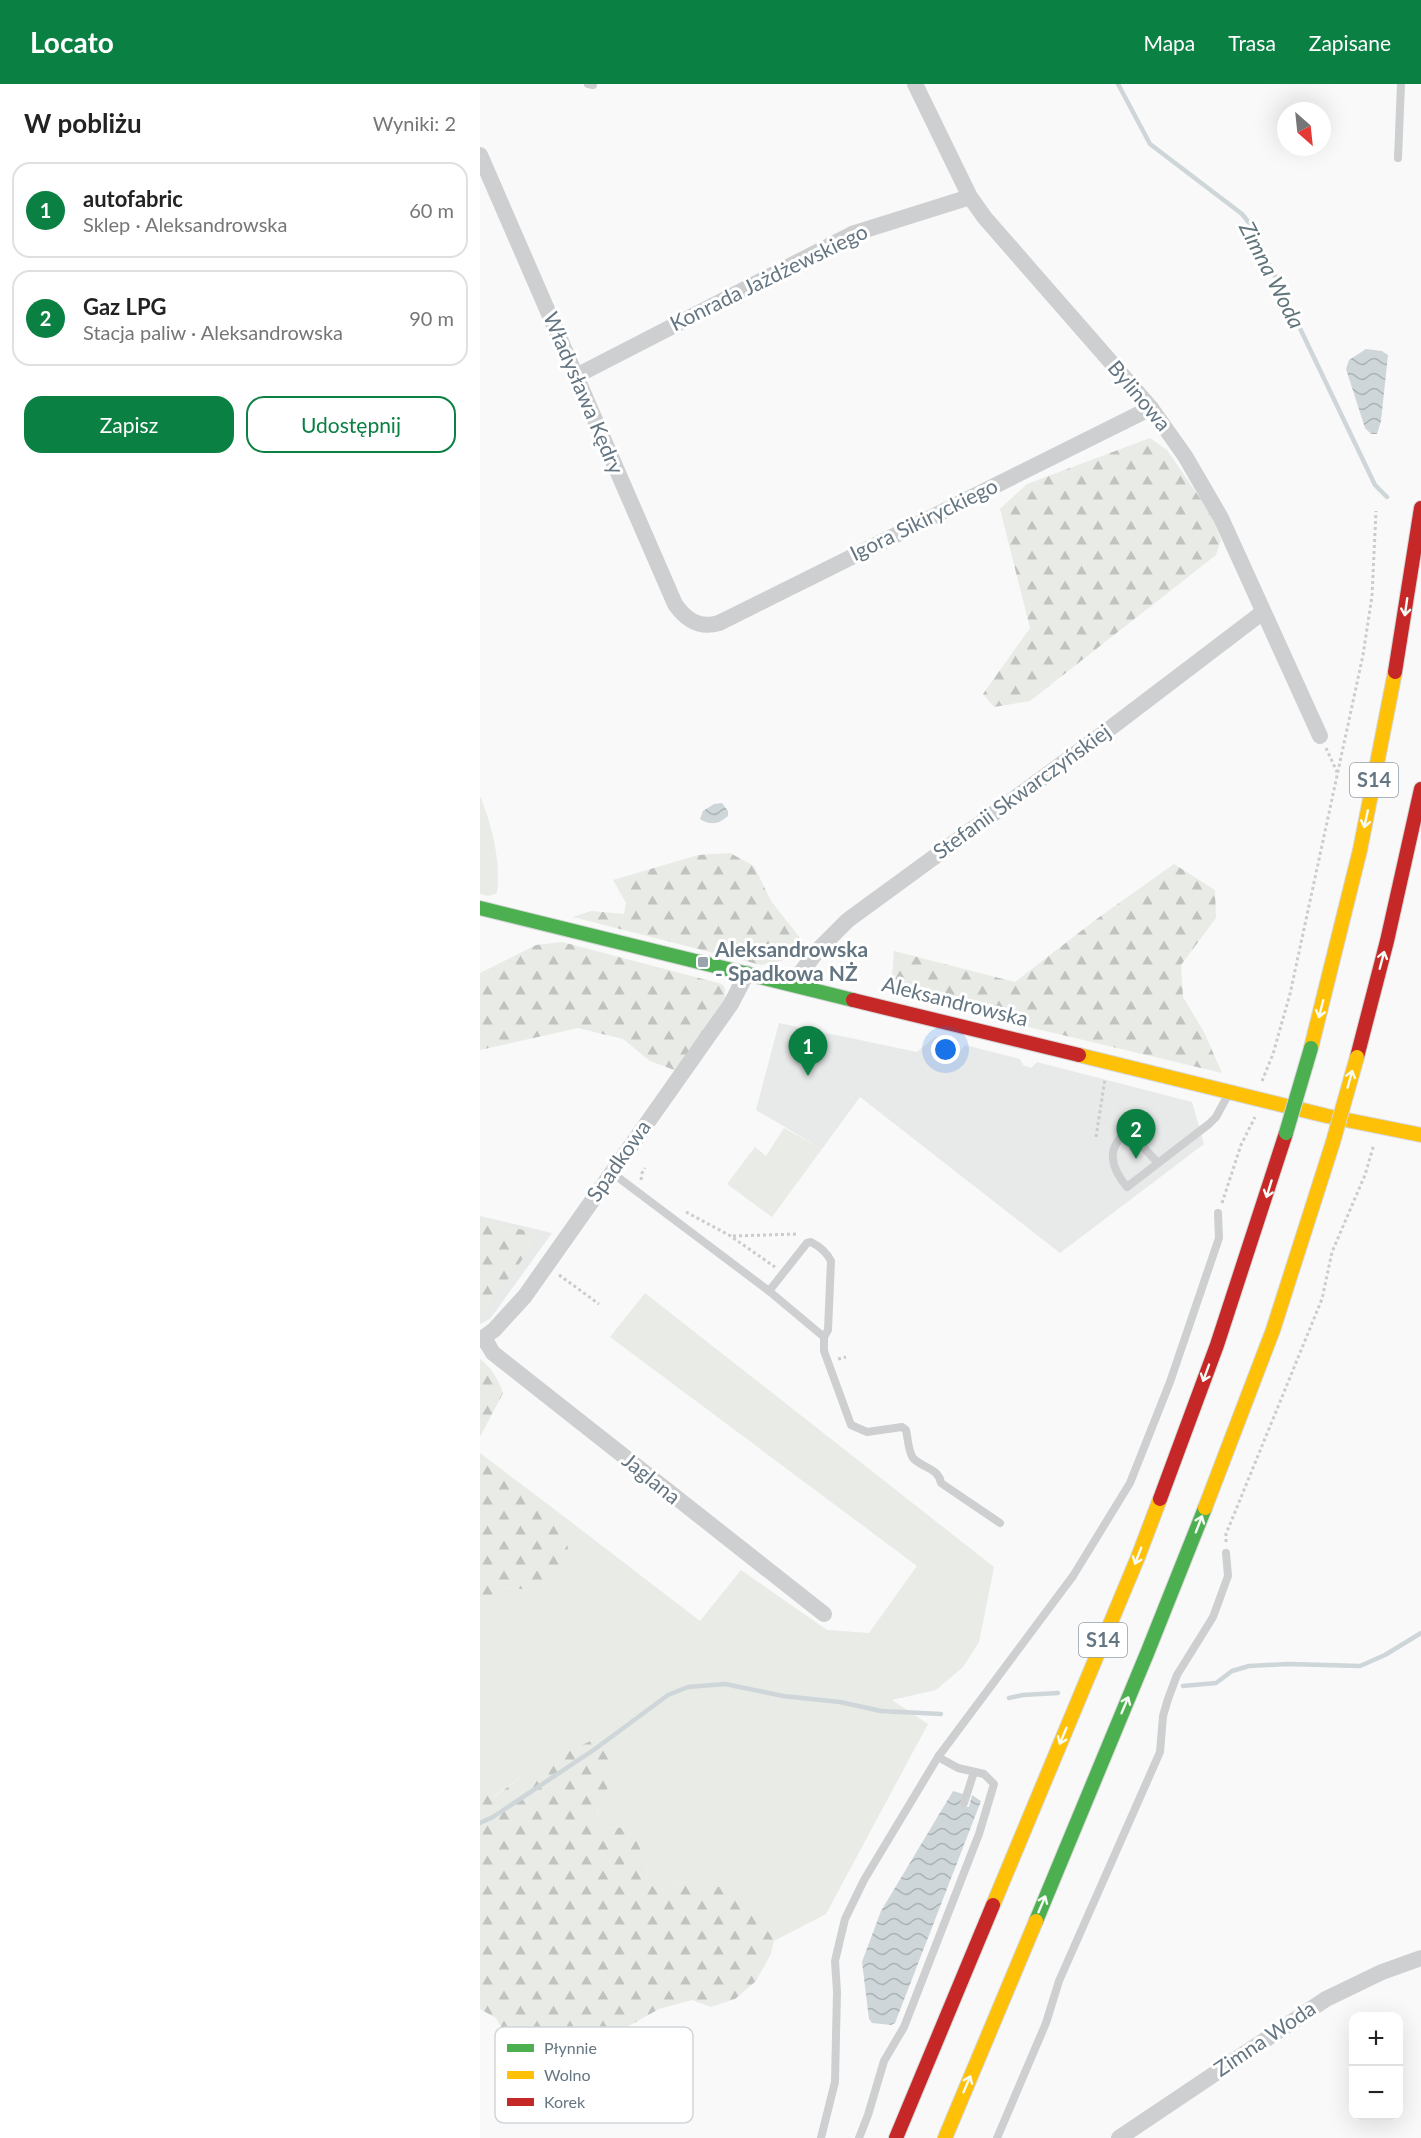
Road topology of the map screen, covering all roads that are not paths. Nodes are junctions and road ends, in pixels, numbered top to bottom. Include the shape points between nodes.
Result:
1 (588, 84) edge
2 (915, 84) edge
3 (1401, 84) edge
4 (593, 85) edge
5 (480, 155) edge
6 (1398, 158) dead end
7 (970, 196) junction
8 (576, 376) junction
9 (1151, 408) junction
10 (1421, 508) edge
11 (1263, 612) junction
12 (696, 624) joint
13 (1320, 736) road end
14 (1421, 789) edge
15 (480, 908) edge
16 (747, 973) junction
17 (792, 984) junction
18 (1230, 1092) junction
19 (1421, 1135) edge
20 (1158, 1163) junction
21 (611, 1172) junction
22 (1218, 1213) road end
23 (769, 1291) junction
24 (824, 1337) junction
25 (482, 1339) edge
26 (1000, 1523) dead end
27 (1226, 1553) road end
28 (824, 1614) dead end
29 (938, 1757) junction
30 (974, 1772) junction
31 (964, 1803) dead end
32 (1421, 1958) edge
33 (821, 2138) edge
34 (859, 2138) edge
35 (896, 2138) edge
36 (945, 2138) edge
37 (997, 2138) edge
38 (1119, 2138) edge

1 - 4 lane
2 - 7 street, Bylinowa
3 - 6 lane
5 - 8 street, Władysława Kędry
7 - 8 street, Konrada Jażdżewskiego via 852,234
7 - 9 street, Bylinowa via 994,230
8 - 12 street, Władysława Kędry via 675,604
9 - 11 street, Bylinowa via 1221,518
9 - 12 street, Igora Sikiryckiego via 719,622
10 -> 35 main road, S14, bridge via 1403,630 1370,802 1311,1048 1286,1133 1217,1345 1138,1557
11 - 13 street, Bylinowa
11 - 17 street, Stefanii Skwarczyńskiej via 848,920
36 -> 14 main road, S14, bridge via 1183,1567 1263,1355 1357,1058
15 - 16 main road, Aleksandrowska
16 - 17 main road, Aleksandrowska
16 - 21 street, Spadkowa via 730,1004
17 - 18 main road, Aleksandrowska
18 - 19 main road, Aleksandrowska
18 - 20 lane via 1216,1118
20 - 20 lane via 1127,1187 1116,1173 1115,1145 1128,1131
21 - 23 lane
21 - 25 street, Spadkowa via 525,1296
22 - 29 lane via 1219,1238 1170,1382 1130,1483 1073,1576
23 - 24 lane
23 - 24 lane via 807,1243 815,1244 831,1261 828,1330
24 - 26 lane via 824,1352 852,1425 867,1432 902,1427 914,1460
25 - 28 street, Jaglana via 493,1353
27 - 37 lane via 1227,1576 1213,1617 1177,1675 1163,1716 1160,1752 1059,1981 1046,2023
29 - 30 lane
29 - 33 lane via 845,1919 835,1961 835,2082
30 - 31 lane
30 - 34 lane via 984,1774 994,1784 979,1834 904,2027 884,2061
32 - 38 street, Zimna Woda via 1326,1999

